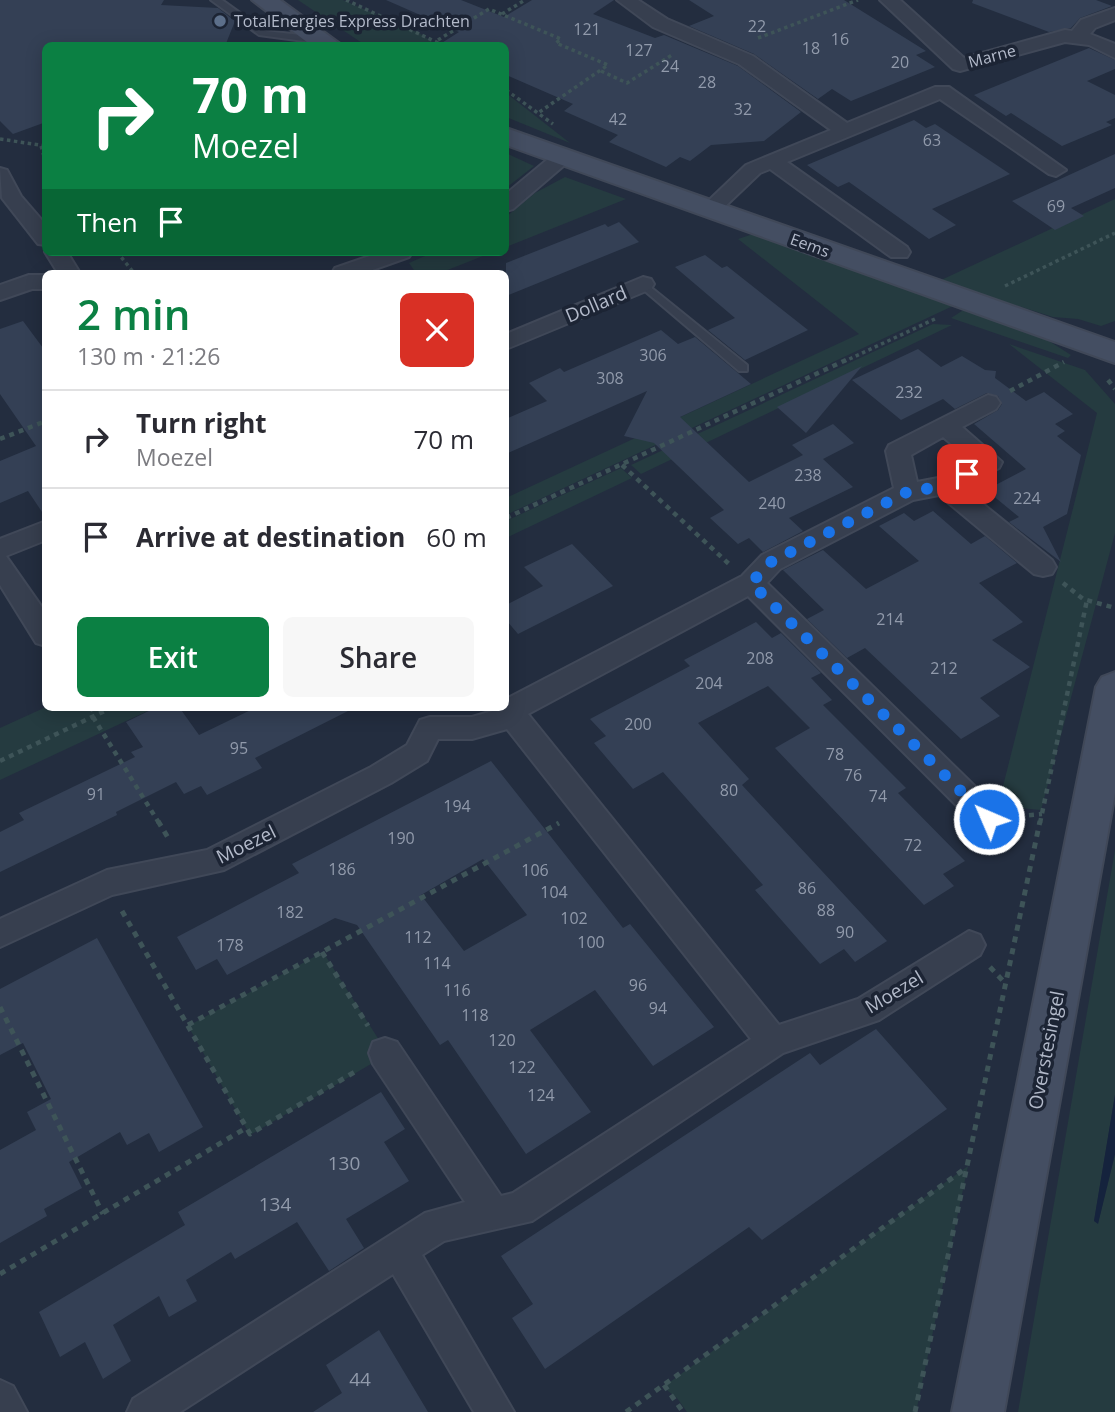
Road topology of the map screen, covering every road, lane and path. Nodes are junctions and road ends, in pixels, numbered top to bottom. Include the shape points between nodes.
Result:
1 (216, 0) edge
2 (264, 0) edge
3 (346, 0) edge
4 (525, 0) edge
5 (626, 0) edge
6 (858, 0) edge
7 (888, 0) edge
8 (1115, 13) edge
9 (501, 15) junction
10 (1078, 36) junction
11 (697, 39) junction
12 (438, 40) junction
13 (320, 42) edge
14 (325, 42) edge
15 (440, 42) edge
16 (724, 51) junction
17 (1115, 52) edge
18 (960, 65) junction
19 (600, 71) junction
20 (942, 91) junction
21 (538, 113) dead end
22 (843, 129) junction
23 (509, 137) edge
24 (0, 139) edge
25 (42, 146) edge
26 (561, 158) junction
27 (772, 161) junction
28 (1056, 170) dead end
29 (0, 174) edge
30 (509, 202) edge
31 (710, 210) junction
32 (1115, 233) edge
33 (42, 234) edge
34 (899, 251) dead end
35 (120, 256) edge
36 (391, 256) edge
37 (132, 270) edge
38 (352, 270) edge
39 (42, 282) edge
40 (643, 284) joint
41 (0, 293) edge
42 (968, 303) junction
43 (509, 341) edge
44 (1115, 353) edge
45 (1070, 359) dead end
46 (743, 368) dead end
47 (988, 403) joint
48 (42, 423) edge
49 (946, 427) junction
50 (0, 439) edge
51 (622, 464) junction
52 (944, 486) junction
53 (907, 492) junction
54 (509, 516) edge
55 (42, 532) edge
56 (0, 549) edge
57 (0, 564) edge
58 (1043, 567) joint
59 (751, 583) junction
60 (1087, 600) junction
61 (10, 601) edge
62 (1115, 608) edge
63 (42, 632) edge
64 (1115, 687) edge
65 (92, 711) edge
66 (105, 711) edge
67 (94, 716) junction
68 (513, 716) junction
69 (429, 717) edge
70 (0, 761) edge
71 (587, 807) junction
72 (989, 819) dead end
73 (185, 866) junction
74 (107, 883) junction
75 (0, 934) edge
76 (969, 945) dead end
77 (322, 952) junction
78 (0, 1007) edge
79 (188, 1025) junction
80 (774, 1042) junction
81 (386, 1053) junction
82 (246, 1128) junction
83 (967, 1167) junction
84 (103, 1214) junction
85 (493, 1214) junction
86 (399, 1250) junction
87 (0, 1274) edge
88 (664, 1385) junction
89 (0, 1399) edge
90 (8, 1412) edge
91 (146, 1412) edge
92 (495, 1412) edge
93 (626, 1412) edge
94 (683, 1412) edge
95 (915, 1412) edge
96 (978, 1412) edge

1 - 13 lane via 262,33
2 - 14 street
3 - 12 path
4 - 9 path
5 - 11 street via 660,23
6 - 16 path
7 - 18 street, Marne
8 - 10 street via 1088,24
9 - 12 path via 489,9
9 - 19 path via 561,39 556,43 608,65
10 - 17 street
10 - 18 street, Marne
11 - 16 street
11 - 19 path via 628,83
12 - 15 path
16 - 22 street via 746,60
18 - 20 street via 956,80
19 - 21 path
20 - 22 street
20 - 28 street
22 - 27 street
23 - 26 street, Eems
24 - 25 path
26 - 30 street
26 - 31 street, Eems
27 - 31 street via 753,169
27 - 34 street
29 - 33 street via 12,198
31 - 42 street, Eems
32 - 42 path
35 - 37 path
36 - 38 street
39 - 41 street
40 - 43 street, Dollard
40 - 46 lane, Dollard
42 - 44 street, Eems
42 - 51 path
45 - 47 path
47 - 49 street
48 - 50 path
49 - 52 street, Moezel via 990,462
49 - 53 street via 898,451
51 - 54 path
51 - 59 path
52 - 53 street, Moezel
52 - 58 street
53 - 59 street, Moezel via 771,562
55 - 56 street
57 - 61 street
58 - 60 path
59 - 68 street, Moezel via 518,706
59 - 72 street
60 - 62 path
60 - 83 path
61 - 63 street
64 - 96 street, Overstesingel
65 - 67 path
66 - 67 path
67 - 70 path
67 - 73 path
68 - 69 street, Moezel via 472,728
68 - 71 street
69 - 73 street, Moezel via 416,753 381,775 214,861
71 - 77 path
71 - 80 street
73 - 74 street, Moezel
74 - 75 street, Moezel
74 - 79 path
76 - 80 street, Moezel via 868,1010
77 - 79 path
77 - 81 path
78 - 84 path
79 - 82 path
80 - 85 street, Moezel via 520,1209
81 - 82 path via 250,1134
81 - 85 street
82 - 84 path
83 - 88 path
83 - 95 path
84 - 87 path
85 - 86 street, Moezel via 437,1225
86 - 91 street, Moezel
86 - 92 street
88 - 93 path
88 - 94 path
89 - 90 street

